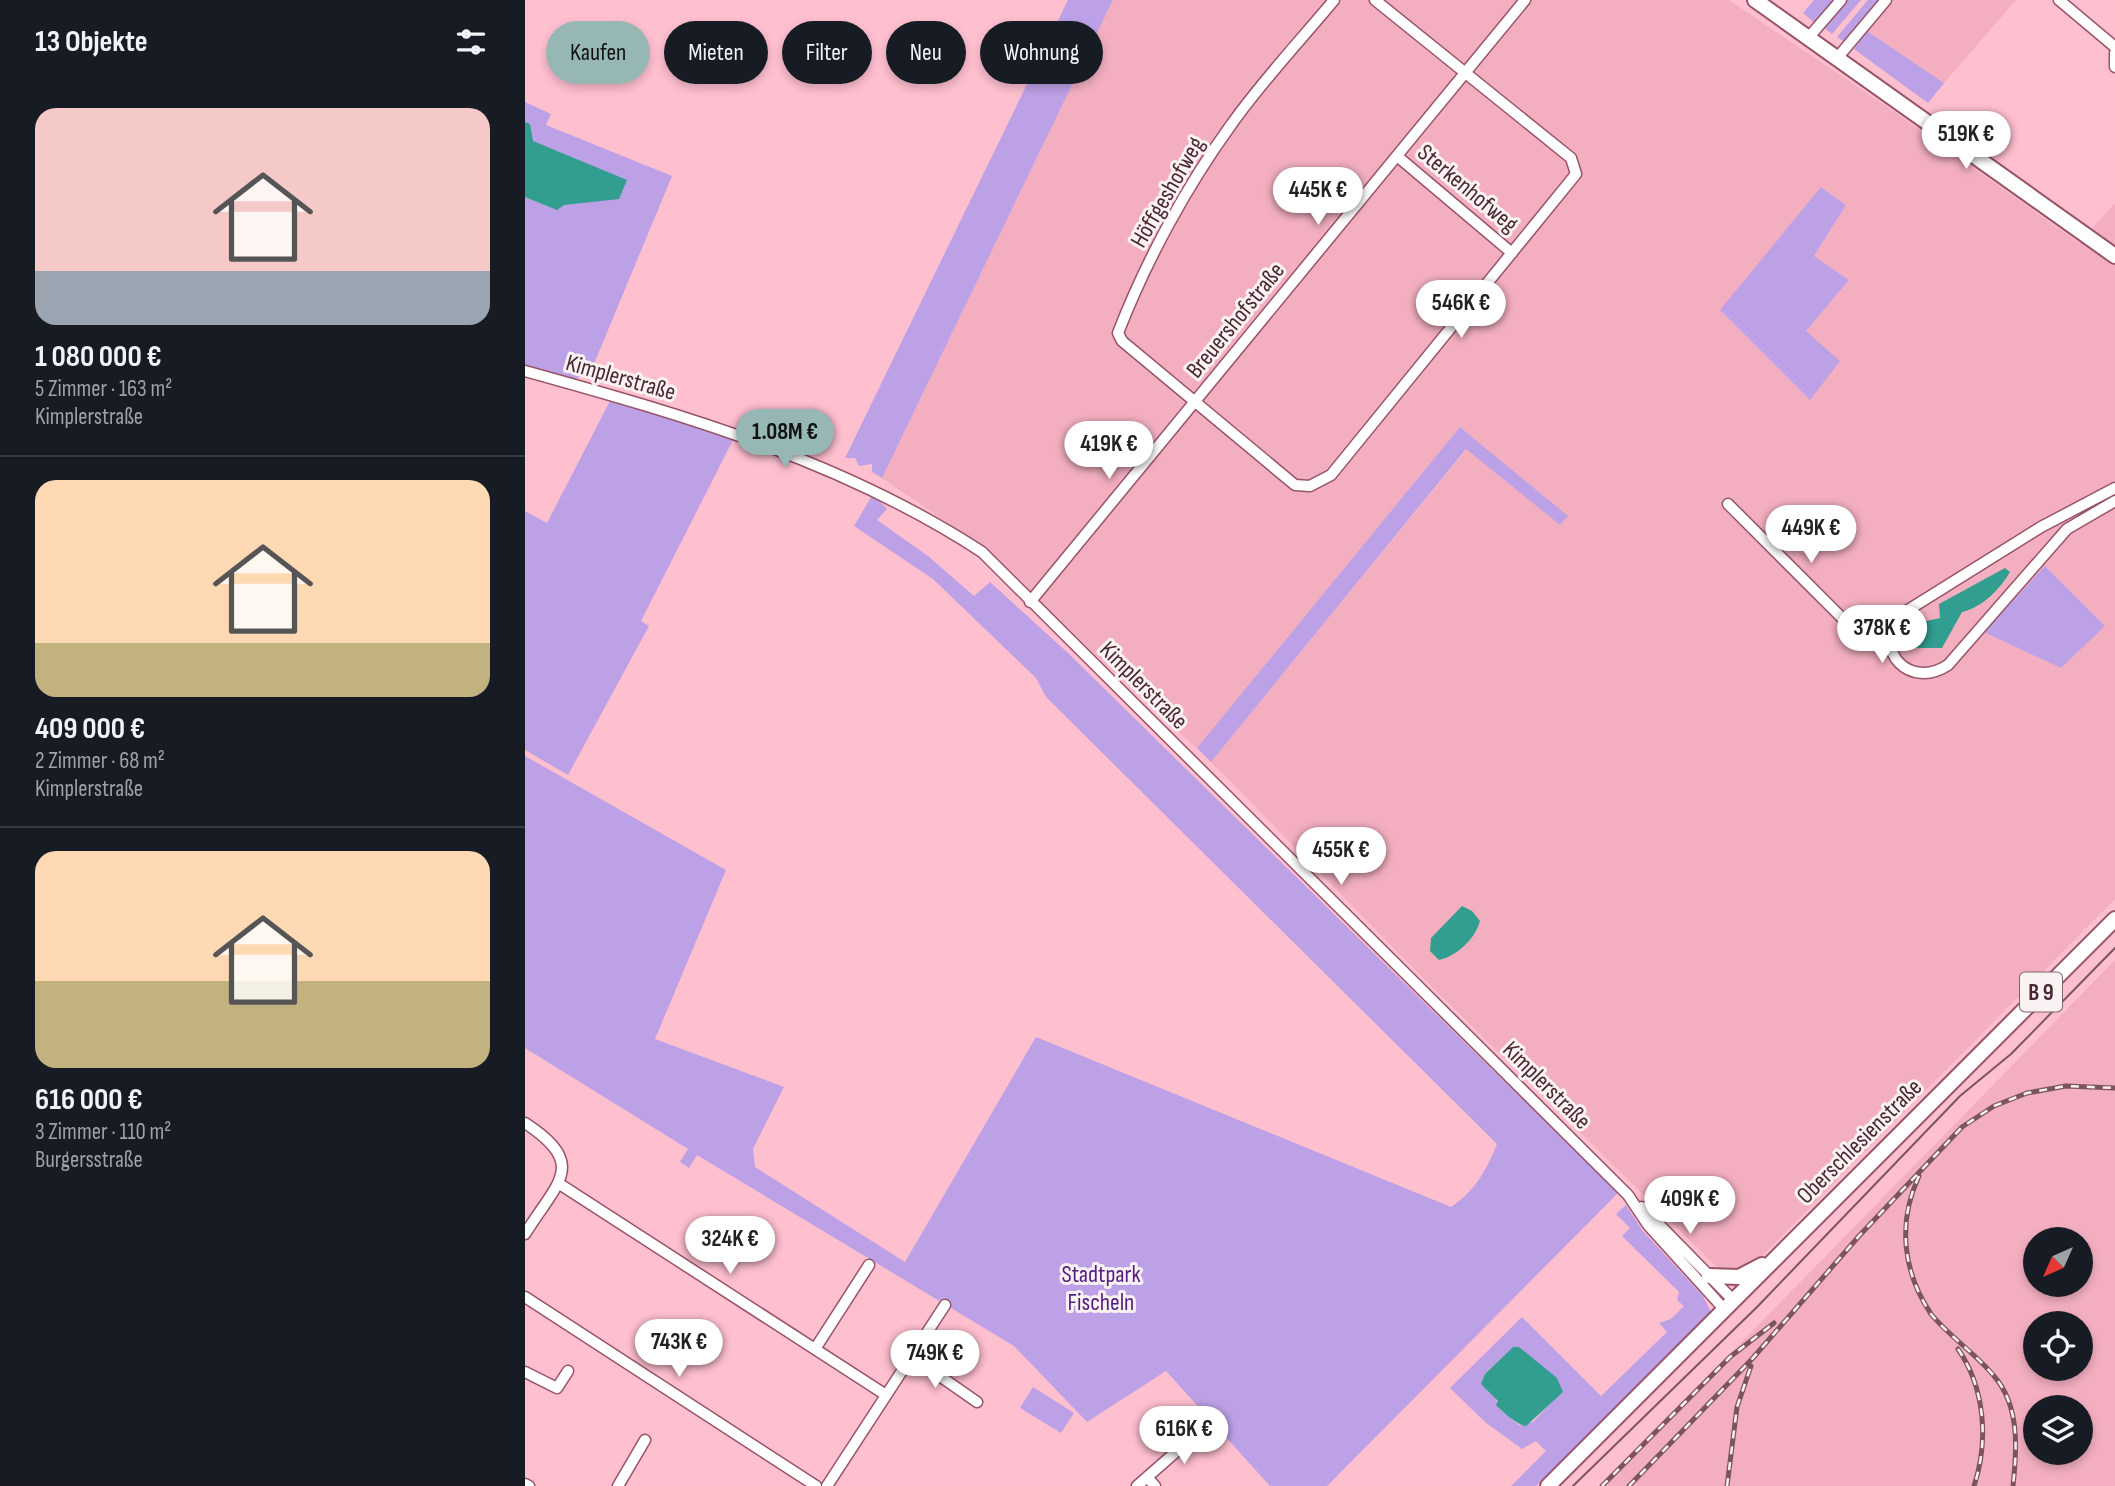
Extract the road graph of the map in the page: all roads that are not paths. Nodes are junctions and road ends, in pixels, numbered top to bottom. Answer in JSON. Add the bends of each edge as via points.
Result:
{"nodes":[{"id":1,"x":1334,"y":0,"type":"edge"},
{"id":2,"x":1375,"y":0,"type":"edge"},
{"id":3,"x":1525,"y":0,"type":"edge"},
{"id":4,"x":1755,"y":0,"type":"edge"},
{"id":5,"x":1841,"y":0,"type":"edge"},
{"id":6,"x":1886,"y":0,"type":"edge"},
{"id":7,"x":2059,"y":0,"type":"edge"},
{"id":8,"x":1809,"y":37,"type":"junction"},
{"id":9,"x":2115,"y":47,"type":"edge"},
{"id":10,"x":2115,"y":53,"type":"edge"},
{"id":11,"x":1838,"y":57,"type":"junction"},
{"id":12,"x":2115,"y":67,"type":"edge"},
{"id":13,"x":1464,"y":72,"type":"junction"},
{"id":14,"x":1397,"y":156,"type":"junction"},
{"id":15,"x":1512,"y":253,"type":"junction"},
{"id":16,"x":2115,"y":256,"type":"edge"},
{"id":17,"x":525,"y":372,"type":"edge"},
{"id":18,"x":1195,"y":401,"type":"junction"},
{"id":19,"x":2115,"y":488,"type":"edge"},
{"id":20,"x":2115,"y":501,"type":"edge"},
{"id":21,"x":1728,"y":504,"type":"dead end"},
{"id":22,"x":1030,"y":602,"type":"junction"},
{"id":23,"x":1890,"y":641,"type":"junction"},
{"id":24,"x":2115,"y":919,"type":"edge"},
{"id":25,"x":525,"y":1123,"type":"edge"},
{"id":26,"x":558,"y":1183,"type":"junction"},
{"id":27,"x":1628,"y":1195,"type":"junction"},
{"id":28,"x":525,"y":1234,"type":"edge"},
{"id":29,"x":1778,"y":1256,"type":"junction"},
{"id":30,"x":869,"y":1265,"type":"dead end"},
{"id":31,"x":1709,"y":1276,"type":"junction"},
{"id":32,"x":525,"y":1297,"type":"edge"},
{"id":33,"x":945,"y":1305,"type":"dead end"},
{"id":34,"x":1729,"y":1305,"type":"junction"},
{"id":35,"x":815,"y":1349,"type":"junction"},
{"id":36,"x":911,"y":1356,"type":"junction"},
{"id":37,"x":568,"y":1371,"type":"dead end"},
{"id":38,"x":525,"y":1372,"type":"edge"},
{"id":39,"x":886,"y":1395,"type":"junction"},
{"id":40,"x":977,"y":1402,"type":"dead end"},
{"id":41,"x":1210,"y":1422,"type":"dead end"},
{"id":42,"x":645,"y":1440,"type":"dead end"},
{"id":43,"x":1147,"y":1477,"type":"junction"},
{"id":44,"x":618,"y":1486,"type":"edge"},
{"id":45,"x":816,"y":1486,"type":"edge"},
{"id":46,"x":827,"y":1486,"type":"edge"},
{"id":47,"x":1137,"y":1486,"type":"edge"},
{"id":48,"x":1155,"y":1486,"type":"edge"},
{"id":49,"x":1548,"y":1486,"type":"edge"}],
"edges":[{"from":1,"to":18,"type":"street","name":"Höffgeshofweg","via":[[1232,123],[1204,164],[1118,333]]},
{"from":2,"to":13,"type":"street"},
{"from":3,"to":13,"type":"street","name":"Breuershofstraße"},
{"from":4,"to":8,"type":"main road"},
{"from":5,"to":8,"type":"street"},
{"from":6,"to":11,"type":"street"},
{"from":7,"to":9,"type":"street"},
{"from":8,"to":11,"type":"main road"},
{"from":10,"to":12,"type":"street"},
{"from":11,"to":16,"type":"main road"},
{"from":13,"to":14,"type":"street","name":"Breuershofstraße"},
{"from":13,"to":15,"type":"street","name":"Sterkenhofweg","via":[[1571,158],[1576,174]]},
{"from":14,"to":15,"type":"street","name":"Sterkenhofweg"},
{"from":14,"to":18,"type":"street","name":"Breuershofstraße"},
{"from":15,"to":18,"type":"street","name":"Sterkenhofweg","via":[[1331,475],[1310,486],[1295,485]]},
{"from":17,"to":22,"type":"street","name":"Kimplerstraße","via":[[724,429],[844,476],[907,506],[982,552]]},
{"from":18,"to":22,"type":"street","name":"Breuershofstraße"},
{"from":19,"to":23,"type":"street","via":[[1913,605],[1894,623]]},
{"from":20,"to":23,"type":"street","via":[[2067,529],[1939,670],[1920,673],[1904,667],[1892,653]]},
{"from":21,"to":23,"type":"street","via":[[1865,642]]},
{"from":22,"to":27,"type":"street","name":"Kimplerstraße"},
{"from":24,"to":29,"type":"main road","name":"Oberschlesienstraße","number":"B 9"},
{"from":25,"to":26,"type":"street","via":[[561,1154]]},
{"from":26,"to":28,"type":"street"},
{"from":26,"to":35,"type":"street"},
{"from":27,"to":31,"type":"street","name":"Kimplerstraße"},
{"from":27,"to":34,"type":"street","name":"Kimplerstraße","via":[[1648,1225]]},
{"from":29,"to":31,"type":"main road","number":"B 9","via":[[1739,1277]]},
{"from":29,"to":34,"type":"main road","name":"Oberschlesienstraße","number":"B 9"},
{"from":30,"to":35,"type":"street"},
{"from":31,"to":34,"type":"street","name":"Kimplerstraße"},
{"from":32,"to":45,"type":"street"},
{"from":33,"to":36,"type":"street"},
{"from":34,"to":49,"type":"main road","name":"Oberschlesienstraße","number":"B 9"},
{"from":35,"to":39,"type":"street"},
{"from":36,"to":39,"type":"street"},
{"from":36,"to":40,"type":"street"},
{"from":37,"to":38,"type":"street","via":[[557,1388]]},
{"from":39,"to":46,"type":"street"},
{"from":41,"to":43,"type":"street"},
{"from":42,"to":44,"type":"street"},
{"from":43,"to":47,"type":"street"},
{"from":43,"to":48,"type":"street"}]}
